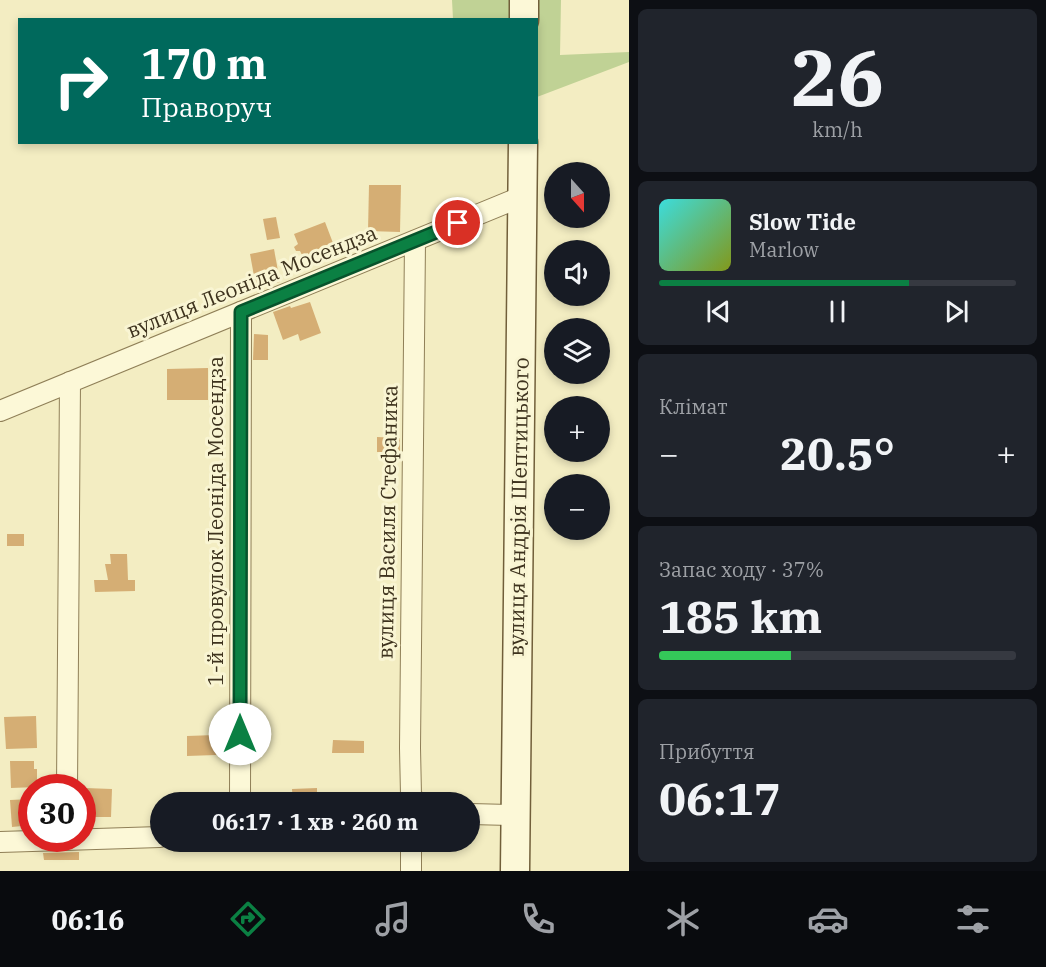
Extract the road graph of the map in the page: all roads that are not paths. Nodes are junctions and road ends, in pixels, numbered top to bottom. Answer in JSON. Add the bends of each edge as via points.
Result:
{"nodes":[{"id":1,"x":524,"y":0,"type":"edge"},
{"id":2,"x":524,"y":18,"type":"edge"},
{"id":3,"x":523,"y":144,"type":"edge"},
{"id":4,"x":523,"y":196,"type":"junction"},
{"id":5,"x":415,"y":241,"type":"junction"},
{"id":6,"x":241,"y":312,"type":"junction"},
{"id":7,"x":70,"y":382,"type":"junction"},
{"id":8,"x":0,"y":411,"type":"edge"},
{"id":9,"x":67,"y":774,"type":"edge"},
{"id":10,"x":240,"y":792,"type":"edge"},
{"id":11,"x":411,"y":792,"type":"edge"},
{"id":12,"x":480,"y":814,"type":"edge"},
{"id":13,"x":515,"y":815,"type":"junction"},
{"id":14,"x":150,"y":837,"type":"edge"},
{"id":15,"x":96,"y":839,"type":"edge"},
{"id":16,"x":18,"y":841,"type":"edge"},
{"id":17,"x":0,"y":842,"type":"edge"},
{"id":18,"x":411,"y":852,"type":"edge"},
{"id":19,"x":411,"y":871,"type":"edge"},
{"id":20,"x":515,"y":871,"type":"edge"}],
"edges":[{"from":1,"to":2,"type":"street"},
{"from":3,"to":4,"type":"street","name":"вулиця Андрія Шептицького"},
{"from":4,"to":5,"type":"street","name":"вулиця Леоніда Мосендза"},
{"from":4,"to":13,"type":"street","name":"вулиця Андрія Шептицького"},
{"from":5,"to":6,"type":"street","name":"вулиця Леоніда Мосендза"},
{"from":5,"to":11,"type":"street","name":"вулиця Василя Стефаника"},
{"from":6,"to":7,"type":"street","name":"вулиця Леоніда Мосендза"},
{"from":6,"to":10,"type":"street","name":"1-й провулок Леоніда Мосендза"},
{"from":7,"to":8,"type":"street","name":"вулиця Леоніда Мосендза"},
{"from":7,"to":9,"type":"street"},
{"from":12,"to":13,"type":"street"},
{"from":13,"to":20,"type":"street","name":"вулиця Андрія Шептицького"},
{"from":14,"to":15,"type":"street"},
{"from":16,"to":17,"type":"street"},
{"from":18,"to":19,"type":"street"}]}
